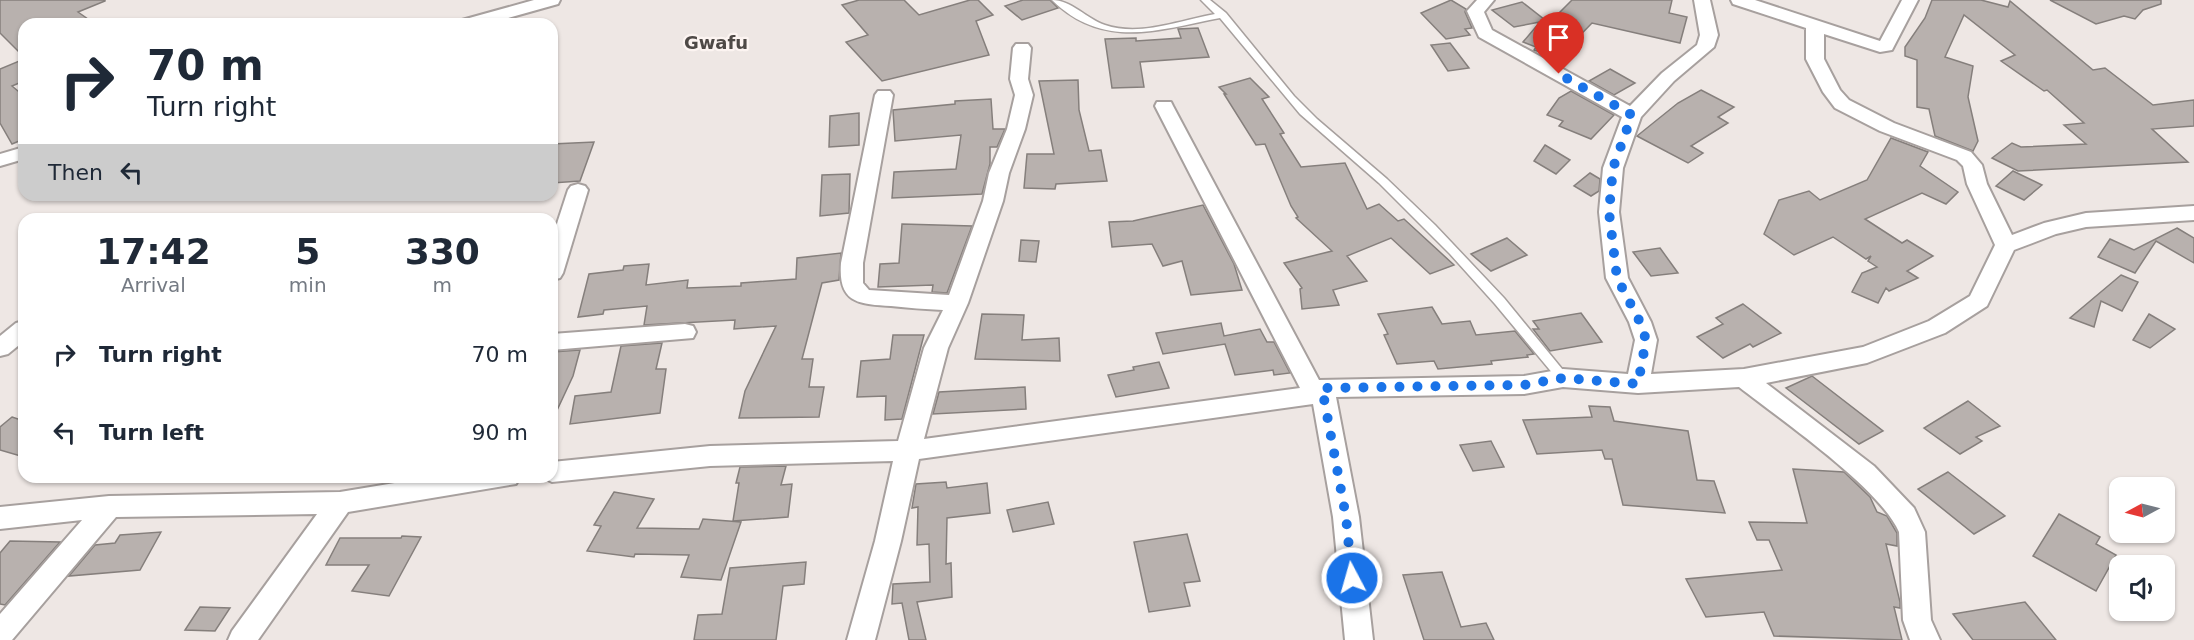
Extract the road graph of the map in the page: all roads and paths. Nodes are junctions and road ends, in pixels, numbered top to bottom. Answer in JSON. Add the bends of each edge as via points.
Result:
{"nodes":[{"id":1,"x":552,"y":0,"type":"edge"},
{"id":2,"x":1056,"y":0,"type":"edge"},
{"id":3,"x":1205,"y":0,"type":"edge"},
{"id":4,"x":1486,"y":0,"type":"edge"},
{"id":5,"x":1702,"y":0,"type":"edge"},
{"id":6,"x":1739,"y":0,"type":"edge"},
{"id":7,"x":1910,"y":0,"type":"edge"},
{"id":8,"x":1223,"y":15,"type":"junction"},
{"id":9,"x":489,"y":18,"type":"edge"},
{"id":10,"x":1815,"y":26,"type":"junction"},
{"id":11,"x":1022,"y":48,"type":"dead end"},
{"id":12,"x":884,"y":95,"type":"dead end"},
{"id":13,"x":1164,"y":106,"type":"dead end"},
{"id":14,"x":1632,"y":115,"type":"junction"},
{"id":15,"x":18,"y":155,"type":"edge"},
{"id":16,"x":0,"y":160,"type":"edge"},
{"id":17,"x":578,"y":190,"type":"dead end"},
{"id":18,"x":2194,"y":213,"type":"edge"},
{"id":19,"x":2006,"y":245,"type":"junction"},
{"id":20,"x":558,"y":254,"type":"edge"},
{"id":21,"x":957,"y":303,"type":"junction"},
{"id":22,"x":685,"y":332,"type":"dead end"},
{"id":23,"x":18,"y":334,"type":"edge"},
{"id":24,"x":558,"y":342,"type":"edge"},
{"id":25,"x":0,"y":348,"type":"edge"},
{"id":26,"x":1563,"y":378,"type":"junction"},
{"id":27,"x":1744,"y":378,"type":"junction"},
{"id":28,"x":1638,"y":384,"type":"junction"},
{"id":29,"x":1319,"y":391,"type":"junction"},
{"id":30,"x":908,"y":451,"type":"junction"},
{"id":31,"x":558,"y":471,"type":"edge"},
{"id":32,"x":447,"y":483,"type":"edge"},
{"id":33,"x":340,"y":503,"type":"junction"},
{"id":34,"x":109,"y":507,"type":"junction"},
{"id":35,"x":0,"y":518,"type":"edge"},
{"id":36,"x":0,"y":634,"type":"edge"},
{"id":37,"x":242,"y":640,"type":"edge"},
{"id":38,"x":861,"y":640,"type":"edge"},
{"id":39,"x":1359,"y":640,"type":"edge"},
{"id":40,"x":1926,"y":640,"type":"edge"}],
"edges":[{"from":1,"to":9,"type":"street"},
{"from":2,"to":8,"type":"lane","via":[[1082,18],[1115,31]]},
{"from":3,"to":8,"type":"lane"},
{"from":4,"to":14,"type":"street","via":[[1475,11],[1485,33]]},
{"from":5,"to":14,"type":"street","via":[[1709,35],[1705,46]]},
{"from":6,"to":10,"type":"street"},
{"from":7,"to":10,"type":"street","via":[[1886,46],[1874,46]]},
{"from":8,"to":26,"type":"lane","via":[[1281,90],[1428,224],[1533,339]]},
{"from":10,"to":19,"type":"street","via":[[1815,59],[1842,104],[1887,127],[1964,156],[1972,165]]},
{"from":11,"to":21,"type":"street","via":[[1019,79],[1024,95],[1016,129]]},
{"from":12,"to":21,"type":"street","via":[[851,286],[865,297]]},
{"from":13,"to":29,"type":"street"},
{"from":14,"to":28,"type":"street","via":[[1613,168],[1609,212],[1617,278],[1646,340]]},
{"from":15,"to":16,"type":"street"},
{"from":17,"to":20,"type":"street"},
{"from":18,"to":19,"type":"street","via":[[2086,220]]},
{"from":19,"to":27,"type":"street","via":[[1979,301],[1937,327],[1867,355]]},
{"from":21,"to":30,"type":"street","via":[[936,348]]},
{"from":22,"to":24,"type":"street"},
{"from":23,"to":25,"type":"street"},
{"from":26,"to":28,"type":"street"},
{"from":26,"to":29,"type":"street","via":[[1524,385]]},
{"from":27,"to":28,"type":"street"},
{"from":27,"to":40,"type":"street","via":[[1865,473],[1905,516],[1912,532],[1917,620]]},
{"from":29,"to":30,"type":"street"},
{"from":29,"to":39,"type":"street","via":[[1346,517]]},
{"from":30,"to":31,"type":"street","via":[[710,456]]},
{"from":30,"to":38,"type":"street"},
{"from":32,"to":33,"type":"street"},
{"from":33,"to":34,"type":"street"},
{"from":33,"to":37,"type":"street"},
{"from":34,"to":35,"type":"street"},
{"from":34,"to":36,"type":"street"}]}
